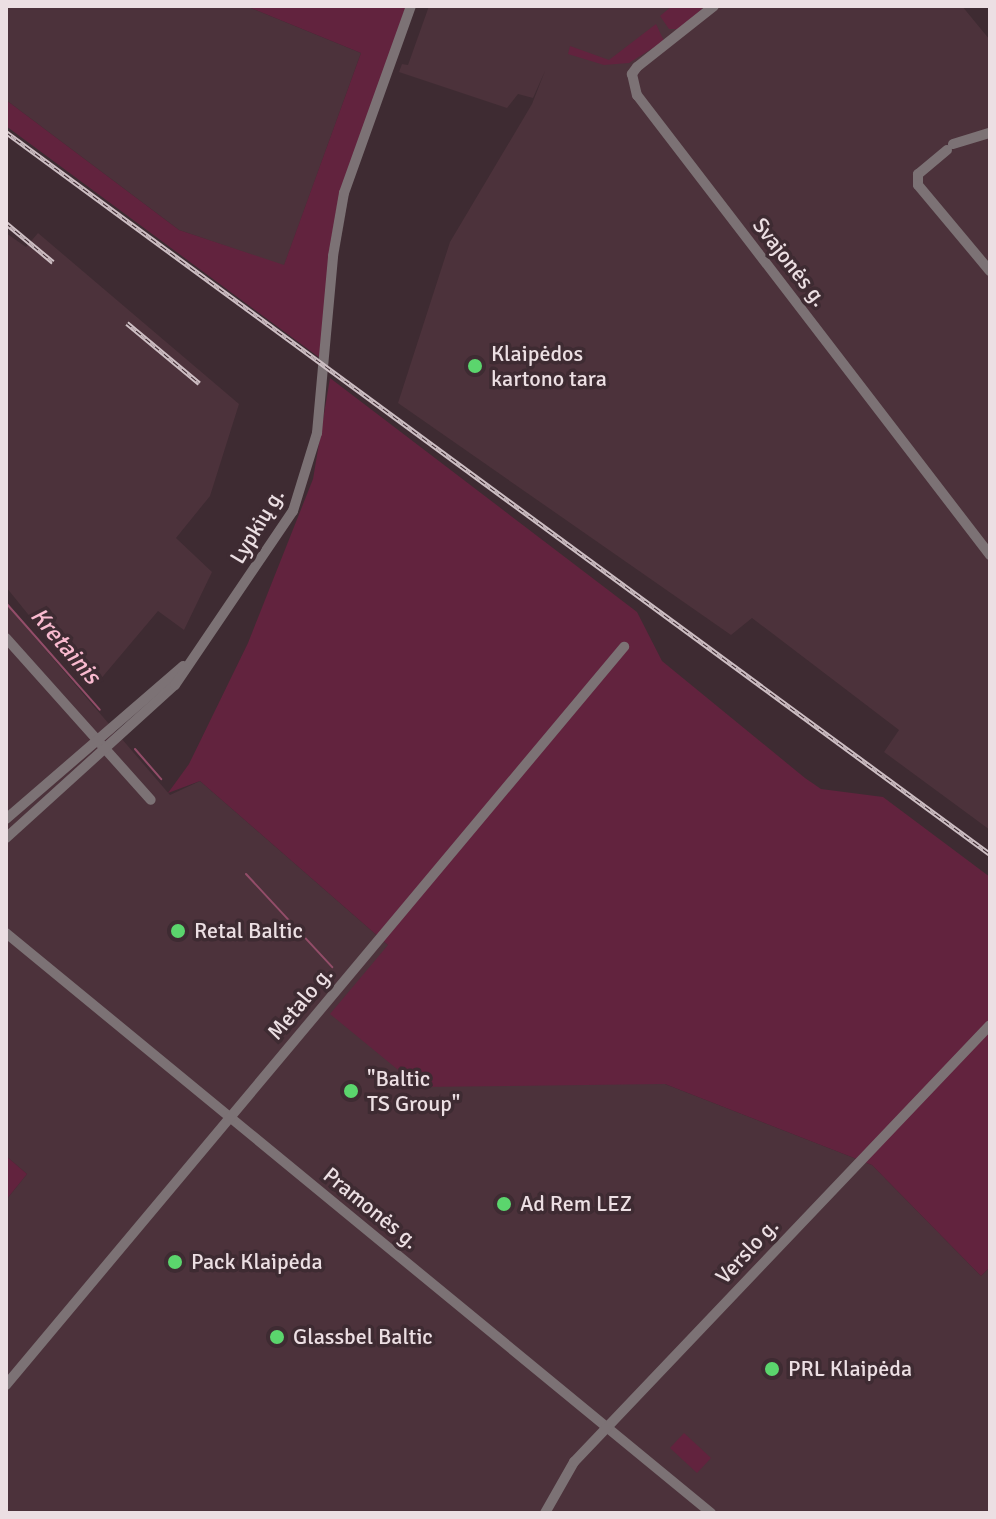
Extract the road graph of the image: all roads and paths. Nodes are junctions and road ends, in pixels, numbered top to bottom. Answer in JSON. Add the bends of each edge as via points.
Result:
{"nodes":[{"id":1,"x":411,"y":6,"type":"edge"},
{"id":2,"x":714,"y":6,"type":"edge"},
{"id":3,"x":990,"y":133,"type":"edge"},
{"id":4,"x":990,"y":271,"type":"edge"},
{"id":5,"x":990,"y":555,"type":"edge"},
{"id":6,"x":6,"y":638,"type":"edge"},
{"id":7,"x":624,"y":647,"type":"dead end"},
{"id":8,"x":101,"y":744,"type":"junction"},
{"id":9,"x":151,"y":800,"type":"dead end"},
{"id":10,"x":6,"y":819,"type":"edge"},
{"id":11,"x":6,"y":838,"type":"edge"},
{"id":12,"x":6,"y":933,"type":"edge"},
{"id":13,"x":990,"y":1025,"type":"edge"},
{"id":14,"x":230,"y":1117,"type":"junction"},
{"id":15,"x":6,"y":1385,"type":"edge"},
{"id":16,"x":608,"y":1428,"type":"junction"},
{"id":17,"x":545,"y":1513,"type":"edge"},
{"id":18,"x":711,"y":1513,"type":"edge"}],
"edges":[{"from":1,"to":8,"type":"street","name":"Lypkių g.","via":[[344,193],[314,449],[298,499],[201,647]]},
{"from":2,"to":5,"type":"street","name":"Svajonės g.","via":[[637,67],[632,74],[637,95]]},
{"from":3,"to":4,"type":"street","via":[[950,147],[918,174],[918,185]]},
{"from":6,"to":8,"type":"street"},
{"from":7,"to":14,"type":"street","name":"Metalo g."},
{"from":8,"to":9,"type":"street"},
{"from":8,"to":10,"type":"street","name":"Lypkių g."},
{"from":8,"to":11,"type":"street","name":"Lypkių g."},
{"from":12,"to":14,"type":"street","name":"Pramonės g."},
{"from":13,"to":16,"type":"street","name":"Verslo g."},
{"from":14,"to":15,"type":"street","name":"Metalo g."},
{"from":14,"to":16,"type":"street","name":"Pramonės g."},
{"from":16,"to":17,"type":"street","name":"Verslo g.","via":[[561,1477]]},
{"from":16,"to":18,"type":"street","name":"Pramonės g."}]}
